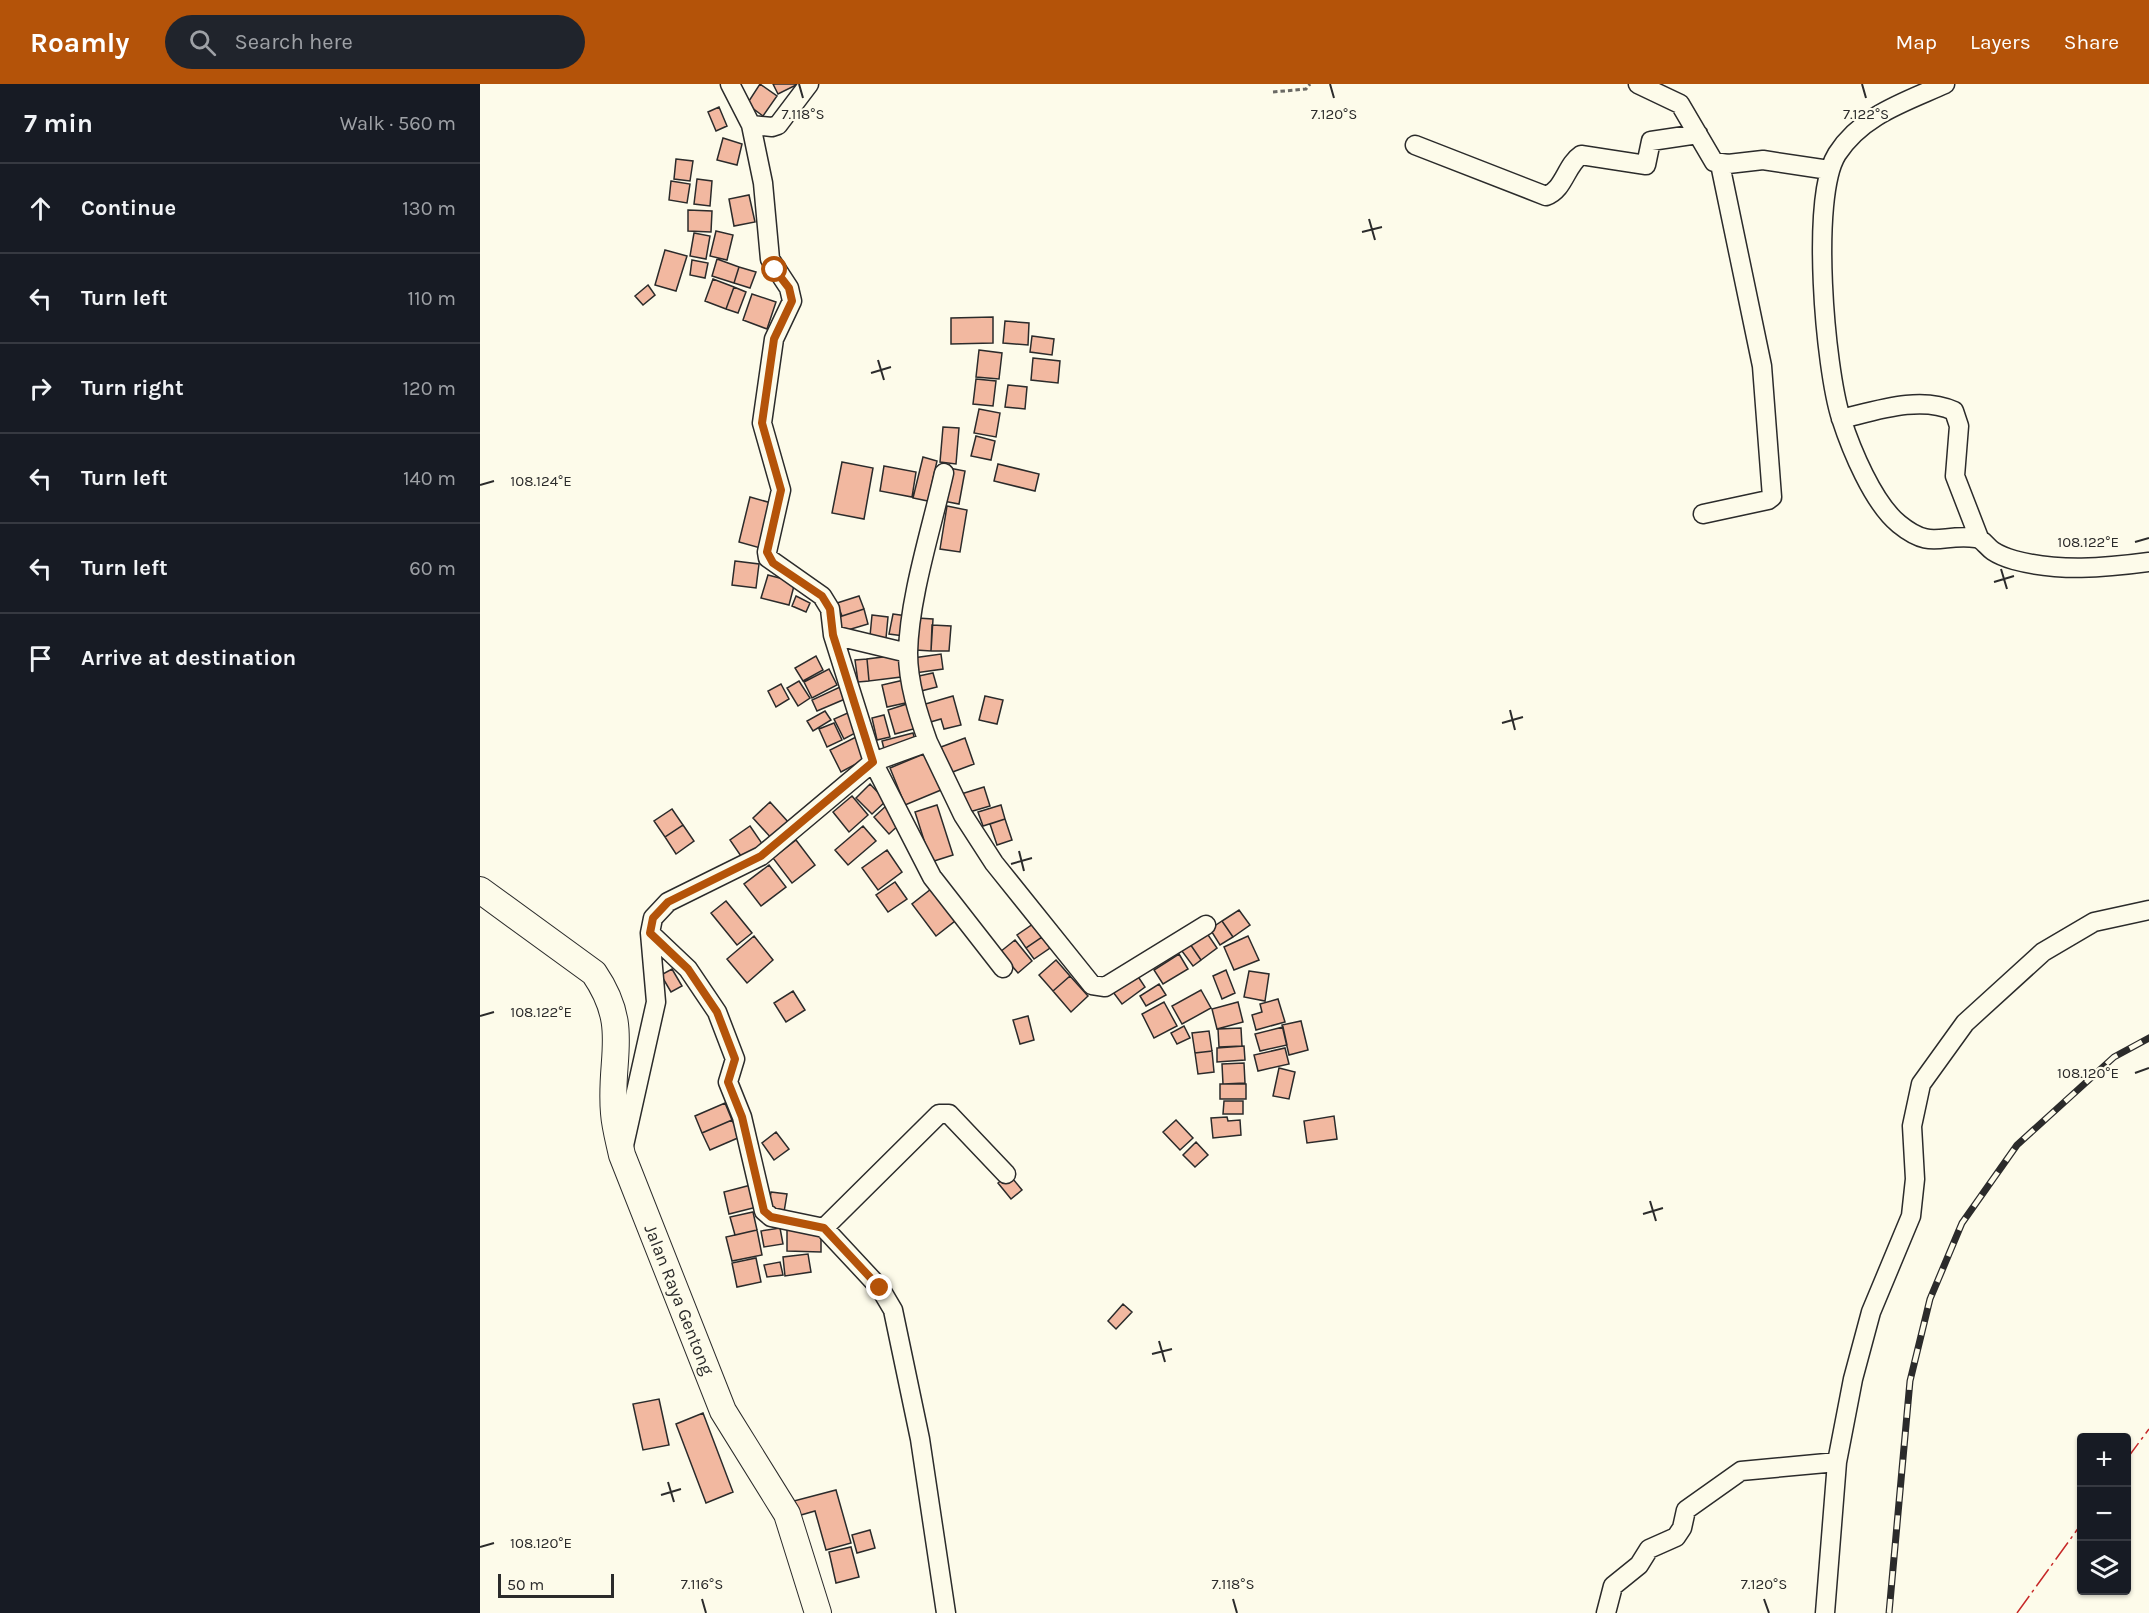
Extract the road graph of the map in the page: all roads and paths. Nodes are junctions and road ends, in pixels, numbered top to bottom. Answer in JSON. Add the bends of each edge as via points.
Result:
{"nodes":[{"id":1,"x":730,"y":84,"type":"edge"},
{"id":2,"x":809,"y":84,"type":"edge"},
{"id":3,"x":1311,"y":84,"type":"edge"},
{"id":4,"x":1638,"y":84,"type":"edge"},
{"id":5,"x":1945,"y":84,"type":"edge"},
{"id":6,"x":1273,"y":92,"type":"dead end"},
{"id":7,"x":751,"y":125,"type":"junction"},
{"id":8,"x":1698,"y":134,"type":"junction"},
{"id":9,"x":1415,"y":145,"type":"dead end"},
{"id":10,"x":1719,"y":164,"type":"junction"},
{"id":11,"x":1829,"y":170,"type":"junction"},
{"id":12,"x":1841,"y":419,"type":"junction"},
{"id":13,"x":944,"y":473,"type":"dead end"},
{"id":14,"x":1703,"y":514,"type":"dead end"},
{"id":15,"x":1979,"y":538,"type":"junction"},
{"id":16,"x":2149,"y":562,"type":"edge"},
{"id":17,"x":833,"y":635,"type":"junction"},
{"id":18,"x":908,"y":653,"type":"junction"},
{"id":19,"x":928,"y":742,"type":"junction"},
{"id":20,"x":873,"y":762,"type":"junction"},
{"id":21,"x":480,"y":890,"type":"edge"},
{"id":22,"x":2149,"y":910,"type":"edge"},
{"id":23,"x":1206,"y":925,"type":"dead end"},
{"id":24,"x":650,"y":933,"type":"junction"},
{"id":25,"x":1003,"y":968,"type":"dead end"},
{"id":26,"x":622,"y":1155,"type":"junction"},
{"id":27,"x":1006,"y":1174,"type":"dead end"},
{"id":28,"x":824,"y":1228,"type":"junction"},
{"id":29,"x":1837,"y":1462,"type":"junction"},
{"id":30,"x":818,"y":1613,"type":"edge"},
{"id":31,"x":946,"y":1613,"type":"edge"},
{"id":32,"x":1606,"y":1613,"type":"edge"},
{"id":33,"x":1825,"y":1613,"type":"edge"}],
"edges":[{"from":1,"to":7,"type":"street"},
{"from":2,"to":7,"type":"street","via":[[778,124]]},
{"from":3,"to":6,"type":"path","via":[[1305,89]]},
{"from":4,"to":8,"type":"street","via":[[1680,104]]},
{"from":5,"to":11,"type":"street","via":[[1862,124]]},
{"from":7,"to":17,"type":"street","via":[[763,183],[770,259],[789,288],[792,301],[774,339],[762,423],[781,490],[767,552],[773,563],[822,596],[830,609]]},
{"from":8,"to":9,"type":"street","via":[[1652,141],[1646,165],[1581,155],[1575,158],[1556,191],[1546,196]]},
{"from":8,"to":10,"type":"street","via":[[1711,158]]},
{"from":10,"to":11,"type":"street","via":[[1764,160]]},
{"from":10,"to":14,"type":"street","via":[[1762,366],[1772,496]]},
{"from":11,"to":12,"type":"street","via":[[1822,260],[1829,364]]},
{"from":12,"to":15,"type":"street","via":[[1875,493],[1898,523],[1925,540]]},
{"from":12,"to":15,"type":"street","via":[[1902,405],[1954,411],[1959,426],[1955,476]]},
{"from":13,"to":18,"type":"street","via":[[915,598]]},
{"from":15,"to":16,"type":"street","via":[[2002,555],[2034,564],[2102,568]]},
{"from":17,"to":18,"type":"street"},
{"from":17,"to":20,"type":"street"},
{"from":18,"to":19,"type":"street","via":[[912,688]]},
{"from":19,"to":20,"type":"street"},
{"from":19,"to":23,"type":"street","via":[[963,815],[994,863],[1092,985],[1106,987]]},
{"from":20,"to":24,"type":"street","via":[[761,856],[668,902],[653,918]]},
{"from":20,"to":25,"type":"street","via":[[932,877]]},
{"from":21,"to":26,"type":"highway","name":"Jalan Raya Gentong","via":[[594,973],[606,992],[616,1018],[614,1113]]},
{"from":22,"to":29,"type":"street","via":[[2094,922],[2043,952],[1965,1023],[1921,1084],[1912,1126],[1915,1179],[1911,1216],[1871,1312]]},
{"from":24,"to":26,"type":"street","via":[[656,1002]]},
{"from":24,"to":28,"type":"street","via":[[688,969],[717,1012],[734,1054],[735,1064],[728,1082],[742,1117],[764,1211],[771,1217]]},
{"from":26,"to":30,"type":"highway","name":"Jalan Raya Gentong","via":[[723,1411],[787,1514]]},
{"from":27,"to":28,"type":"street","via":[[949,1114],[939,1114]]},
{"from":28,"to":31,"type":"street","via":[[880,1288],[893,1310],[920,1438]]},
{"from":29,"to":32,"type":"street","via":[[1749,1469],[1733,1475],[1686,1510],[1676,1537],[1649,1549],[1639,1564],[1613,1586]]},
{"from":29,"to":33,"type":"street"}]}
